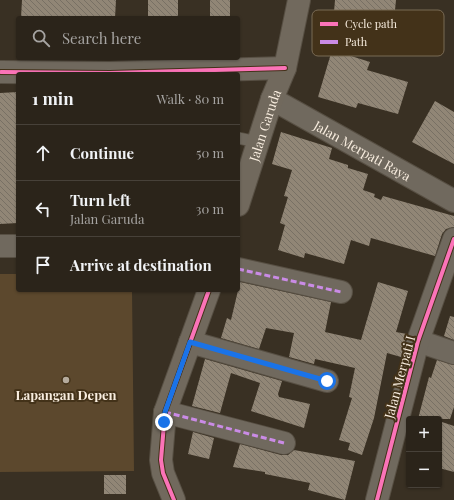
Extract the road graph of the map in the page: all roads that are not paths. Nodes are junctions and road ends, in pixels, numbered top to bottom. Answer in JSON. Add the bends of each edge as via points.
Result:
{"nodes":[{"id":1,"x":299,"y":0,"type":"edge"},
{"id":2,"x":285,"y":68,"type":"junction"},
{"id":3,"x":2,"y":72,"type":"dead end"},
{"id":4,"x":16,"y":72,"type":"edge"},
{"id":5,"x":200,"y":72,"type":"edge"},
{"id":6,"x":272,"y":99,"type":"junction"},
{"id":7,"x":248,"y":140,"type":"edge"},
{"id":8,"x":240,"y":192,"type":"edge"},
{"id":9,"x":454,"y":201,"type":"edge"},
{"id":10,"x":454,"y":238,"type":"edge"},
{"id":11,"x":0,"y":246,"type":"edge"},
{"id":12,"x":16,"y":246,"type":"edge"},
{"id":13,"x":240,"y":269,"type":"edge"},
{"id":14,"x":209,"y":292,"type":"edge"},
{"id":15,"x":341,"y":292,"type":"dead end"},
{"id":16,"x":418,"y":341,"type":"junction"},
{"id":17,"x":190,"y":342,"type":"junction"},
{"id":18,"x":454,"y":354,"type":"edge"},
{"id":19,"x":327,"y":381,"type":"dead end"},
{"id":20,"x":165,"y":412,"type":"junction"},
{"id":21,"x":284,"y":443,"type":"dead end"},
{"id":22,"x":381,"y":499,"type":"edge"},
{"id":23,"x":174,"y":500,"type":"edge"}],
"edges":[{"from":1,"to":2,"type":"street","name":"Jalan Garuda"},
{"from":2,"to":5,"type":"street"},
{"from":2,"to":6,"type":"street","name":"Jalan Garuda"},
{"from":3,"to":4,"type":"street"},
{"from":6,"to":7,"type":"street","name":"Jalan Garuda"},
{"from":6,"to":9,"type":"street","name":"Jalan Merpati Raya"},
{"from":7,"to":8,"type":"street","name":"Jalan Garuda"},
{"from":10,"to":16,"type":"street","name":"Jalan Merpati I"},
{"from":11,"to":12,"type":"street"},
{"from":13,"to":15,"type":"street"},
{"from":14,"to":17,"type":"street"},
{"from":16,"to":18,"type":"street"},
{"from":16,"to":22,"type":"street","name":"Jalan Merpati I"},
{"from":17,"to":19,"type":"street"},
{"from":17,"to":20,"type":"street"},
{"from":20,"to":21,"type":"street"},
{"from":20,"to":23,"type":"street","via":[[161,460],[163,473]]}]}
